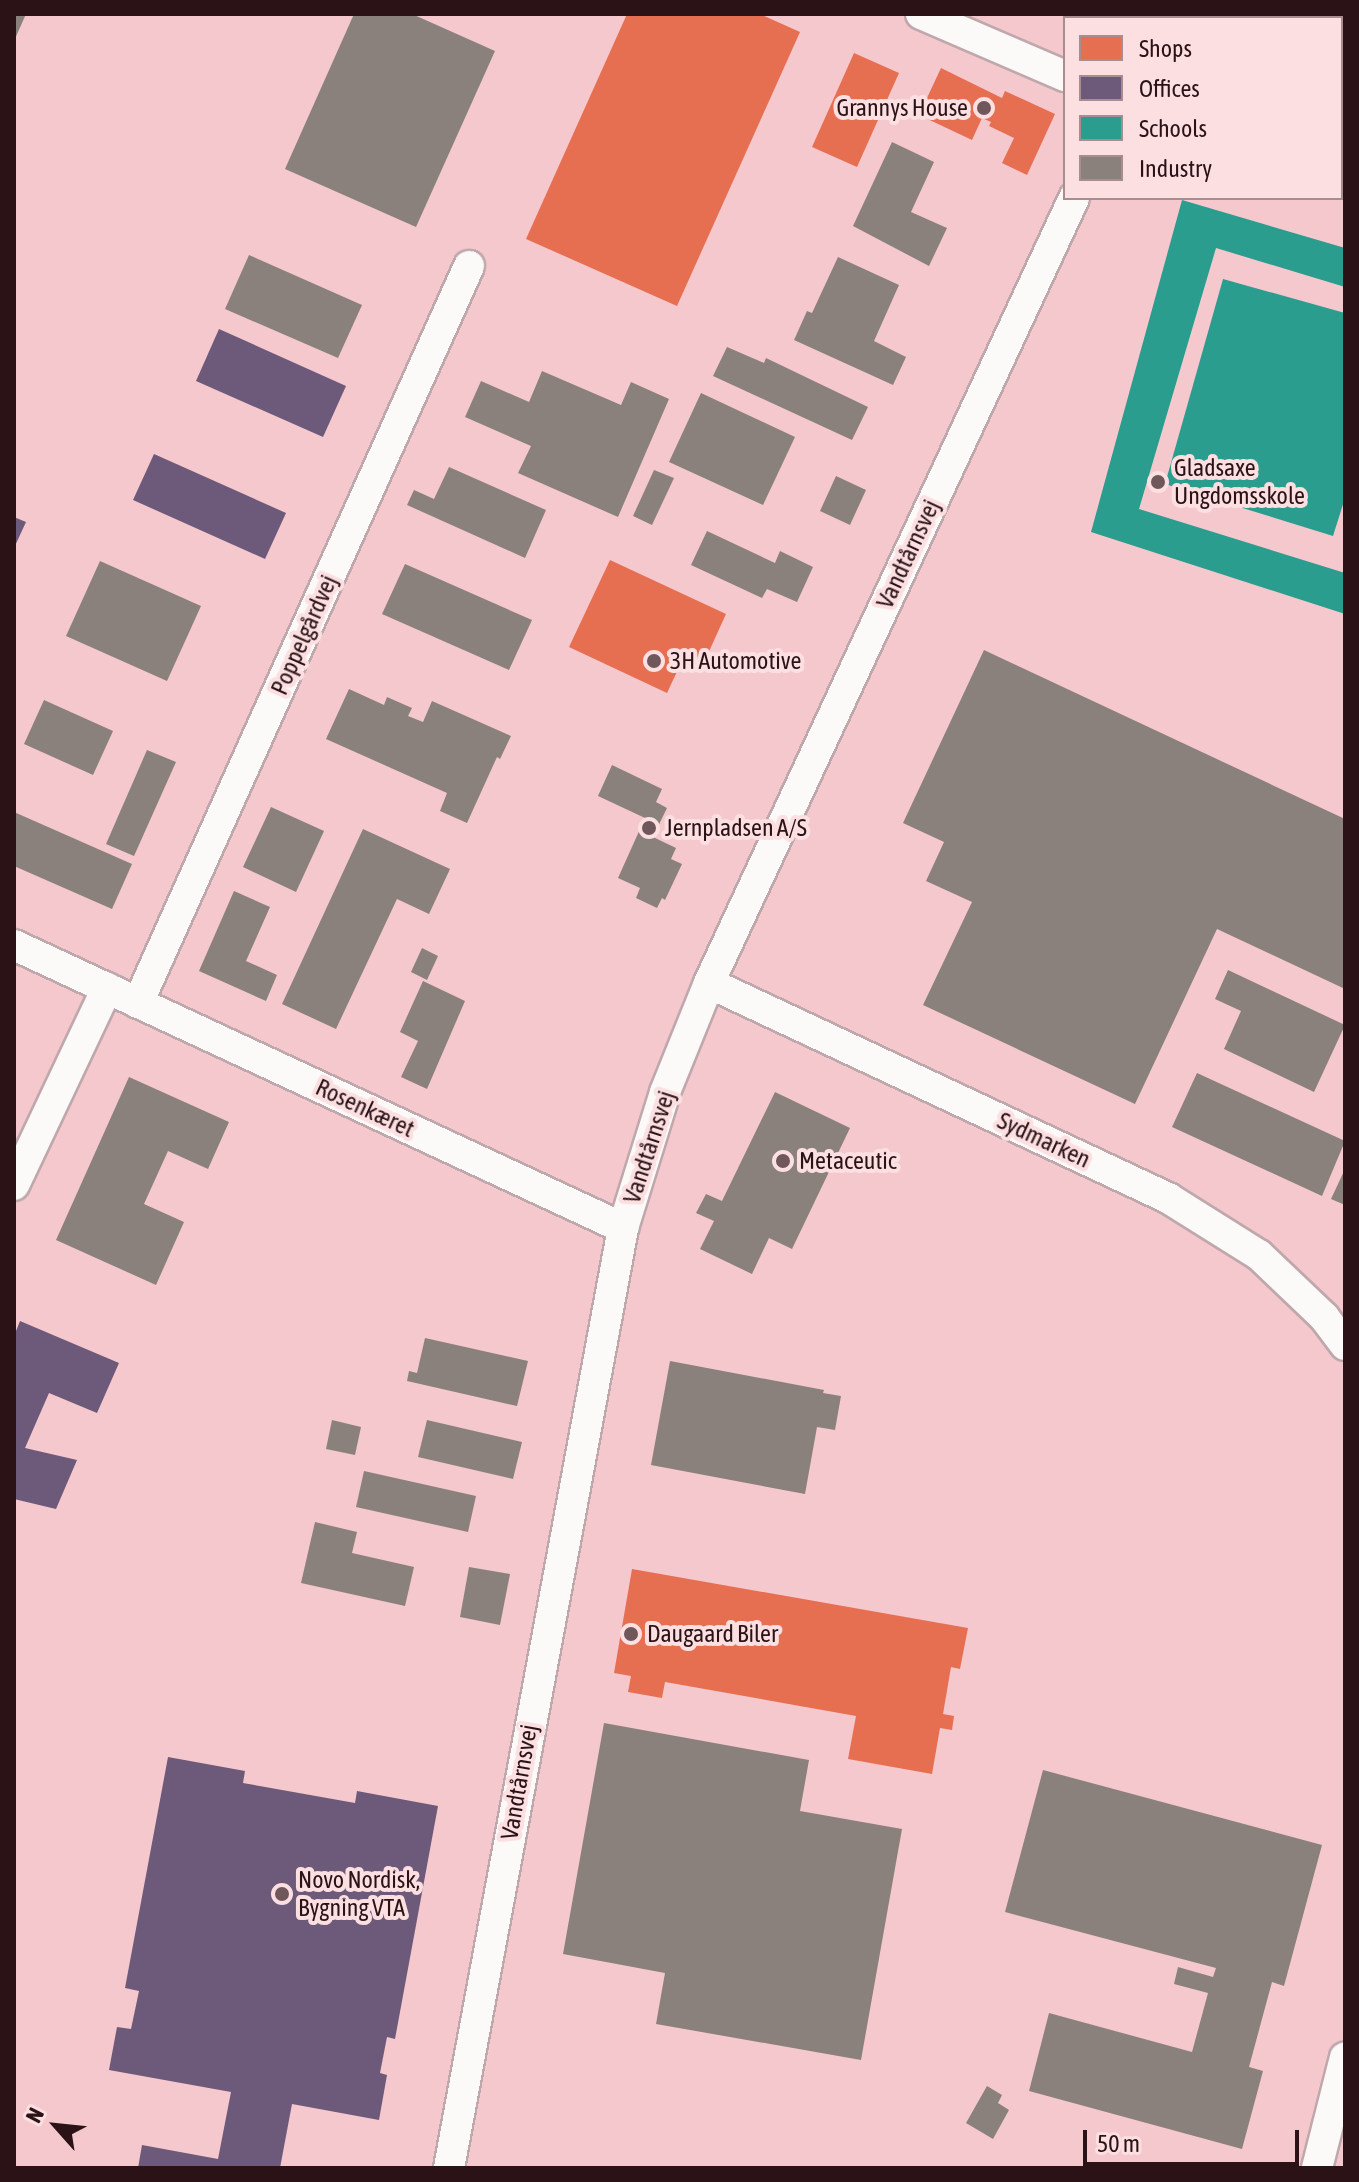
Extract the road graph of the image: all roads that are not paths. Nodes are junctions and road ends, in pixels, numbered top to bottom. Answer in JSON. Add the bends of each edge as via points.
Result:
{"nodes":[{"id":1,"x":921,"y":14,"type":"edge"},
{"id":2,"x":1063,"y":75,"type":"edge"},
{"id":3,"x":1073,"y":200,"type":"edge"},
{"id":4,"x":469,"y":266,"type":"dead end"},
{"id":5,"x":14,"y":945,"type":"edge"},
{"id":6,"x":709,"y":983,"type":"junction"},
{"id":7,"x":107,"y":988,"type":"junction"},
{"id":8,"x":138,"y":1003,"type":"junction"},
{"id":9,"x":14,"y":1185,"type":"edge"},
{"id":10,"x":623,"y":1228,"type":"junction"},
{"id":11,"x":1345,"y":1345,"type":"edge"},
{"id":12,"x":1345,"y":2057,"type":"edge"},
{"id":13,"x":449,"y":2168,"type":"edge"},
{"id":14,"x":1317,"y":2168,"type":"edge"}],
"edges":[{"from":1,"to":2,"type":"street"},
{"from":3,"to":6,"type":"street","name":"Vandtårnsvej"},
{"from":4,"to":8,"type":"street","name":"Poppelgårdvej"},
{"from":5,"to":7,"type":"street","name":"Rosenkæret"},
{"from":6,"to":10,"type":"street","name":"Vandtårnsvej","via":[[665,1092]]},
{"from":6,"to":11,"type":"street","name":"Sydmarken","via":[[1168,1198],[1259,1255],[1324,1317]]},
{"from":7,"to":8,"type":"street","name":"Rosenkæret"},
{"from":7,"to":9,"type":"street"},
{"from":8,"to":10,"type":"street","name":"Rosenkæret"},
{"from":10,"to":13,"type":"street","name":"Vandtårnsvej"},
{"from":12,"to":14,"type":"street"}]}
